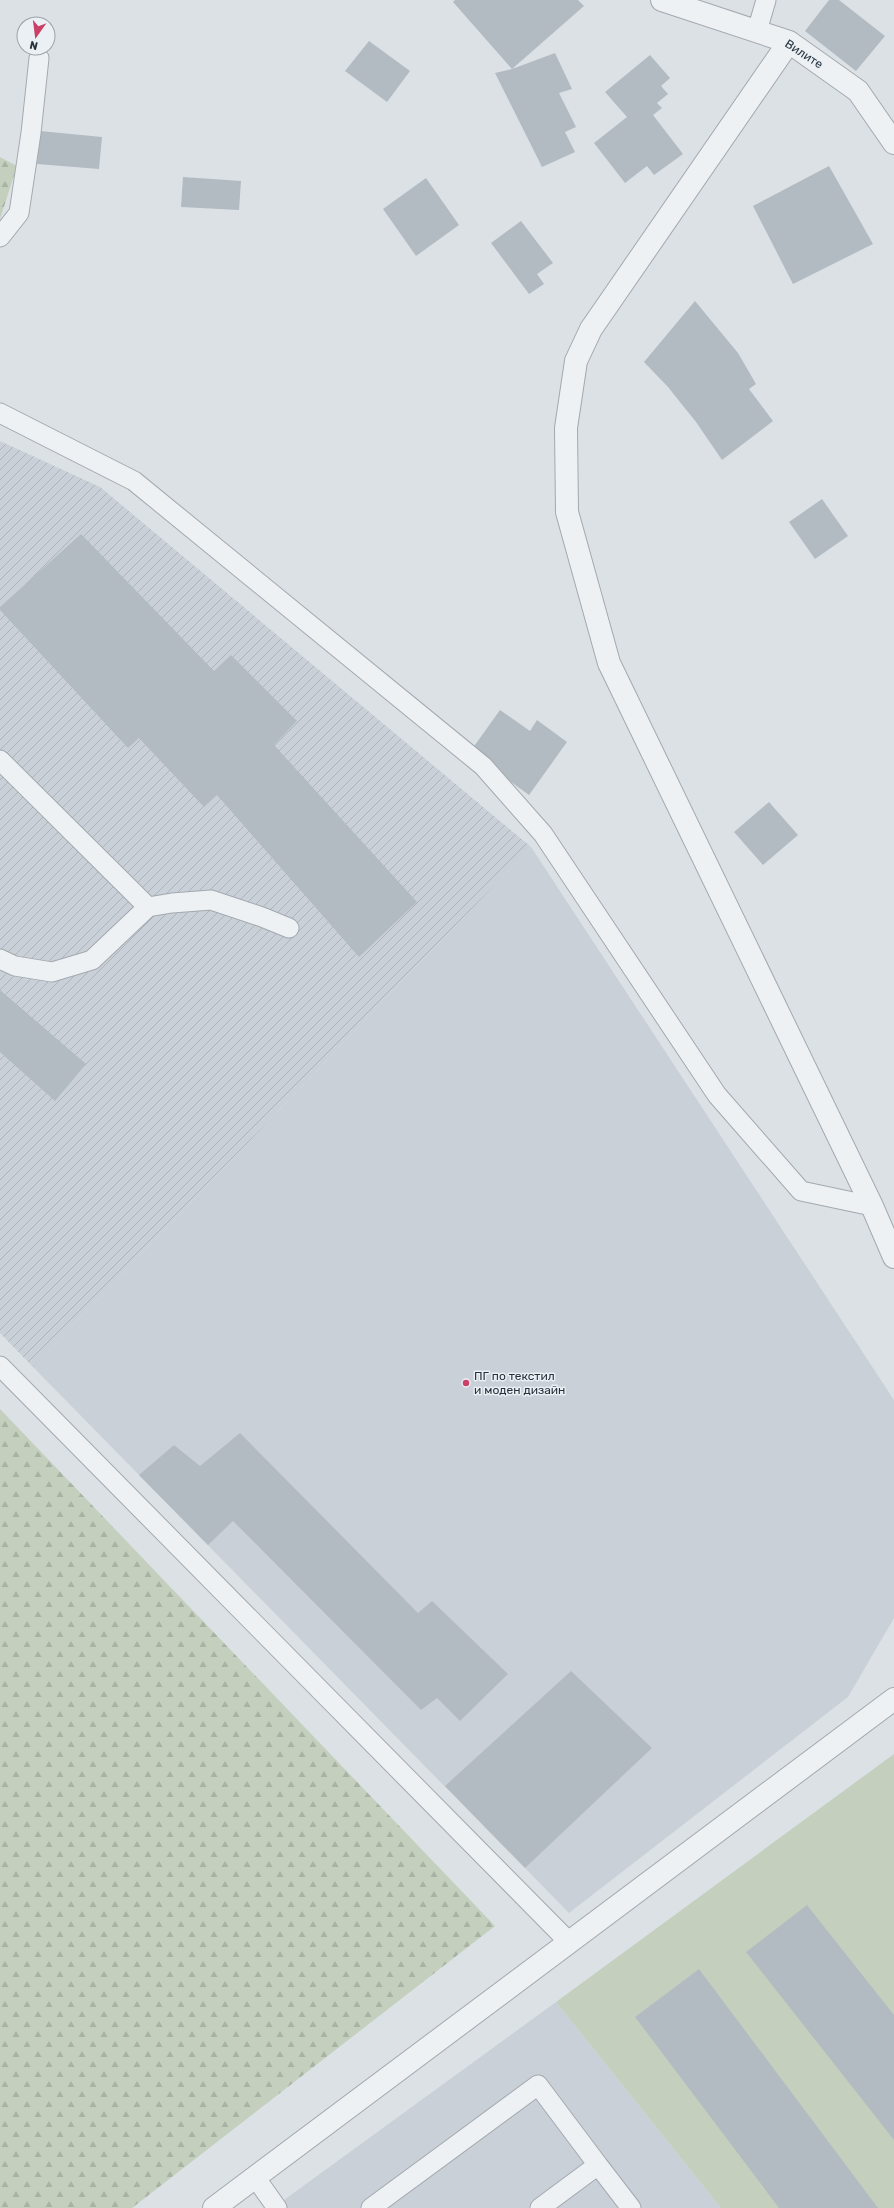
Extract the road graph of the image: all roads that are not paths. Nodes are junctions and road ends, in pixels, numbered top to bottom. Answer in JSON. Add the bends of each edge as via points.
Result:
{"nodes":[{"id":1,"x":662,"y":0,"type":"edge"},
{"id":2,"x":766,"y":0,"type":"edge"},
{"id":3,"x":757,"y":31,"type":"junction"},
{"id":4,"x":789,"y":42,"type":"junction"},
{"id":5,"x":39,"y":58,"type":"dead end"},
{"id":6,"x":894,"y":143,"type":"edge"},
{"id":7,"x":0,"y":237,"type":"edge"},
{"id":8,"x":0,"y":413,"type":"edge"},
{"id":9,"x":0,"y":760,"type":"edge"},
{"id":10,"x":148,"y":907,"type":"junction"},
{"id":11,"x":289,"y":928,"type":"dead end"},
{"id":12,"x":0,"y":959,"type":"edge"},
{"id":13,"x":872,"y":1206,"type":"junction"},
{"id":14,"x":894,"y":1257,"type":"edge"},
{"id":15,"x":0,"y":1366,"type":"edge"},
{"id":16,"x":894,"y":1698,"type":"edge"},
{"id":17,"x":570,"y":1942,"type":"junction"},
{"id":18,"x":598,"y":2165,"type":"junction"},
{"id":19,"x":255,"y":2177,"type":"junction"},
{"id":20,"x":214,"y":2208,"type":"edge"},
{"id":21,"x":277,"y":2208,"type":"edge"},
{"id":22,"x":371,"y":2208,"type":"edge"},
{"id":23,"x":540,"y":2208,"type":"edge"},
{"id":24,"x":631,"y":2208,"type":"edge"}],
"edges":[{"from":1,"to":3,"type":"street","name":"Вилите"},
{"from":2,"to":3,"type":"lane"},
{"from":3,"to":4,"type":"street","name":"Вилите"},
{"from":4,"to":6,"type":"street","name":"Вилите","via":[[858,91]]},
{"from":4,"to":13,"type":"street","via":[[590,329],[576,361],[566,428],[567,512],[609,663]]},
{"from":5,"to":7,"type":"lane","via":[[19,212]]},
{"from":8,"to":13,"type":"lane","via":[[134,480],[483,766],[543,834],[717,1095],[802,1191]]},
{"from":9,"to":10,"type":"lane"},
{"from":10,"to":11,"type":"lane","via":[[211,900]]},
{"from":10,"to":12,"type":"lane","via":[[92,960],[52,972],[15,966]]},
{"from":13,"to":14,"type":"street"},
{"from":15,"to":17,"type":"lane"},
{"from":16,"to":17,"type":"street"},
{"from":17,"to":19,"type":"street"},
{"from":18,"to":22,"type":"lane","via":[[538,2085]]},
{"from":18,"to":23,"type":"lane"},
{"from":18,"to":24,"type":"lane"},
{"from":19,"to":20,"type":"street"},
{"from":19,"to":21,"type":"lane"}]}
